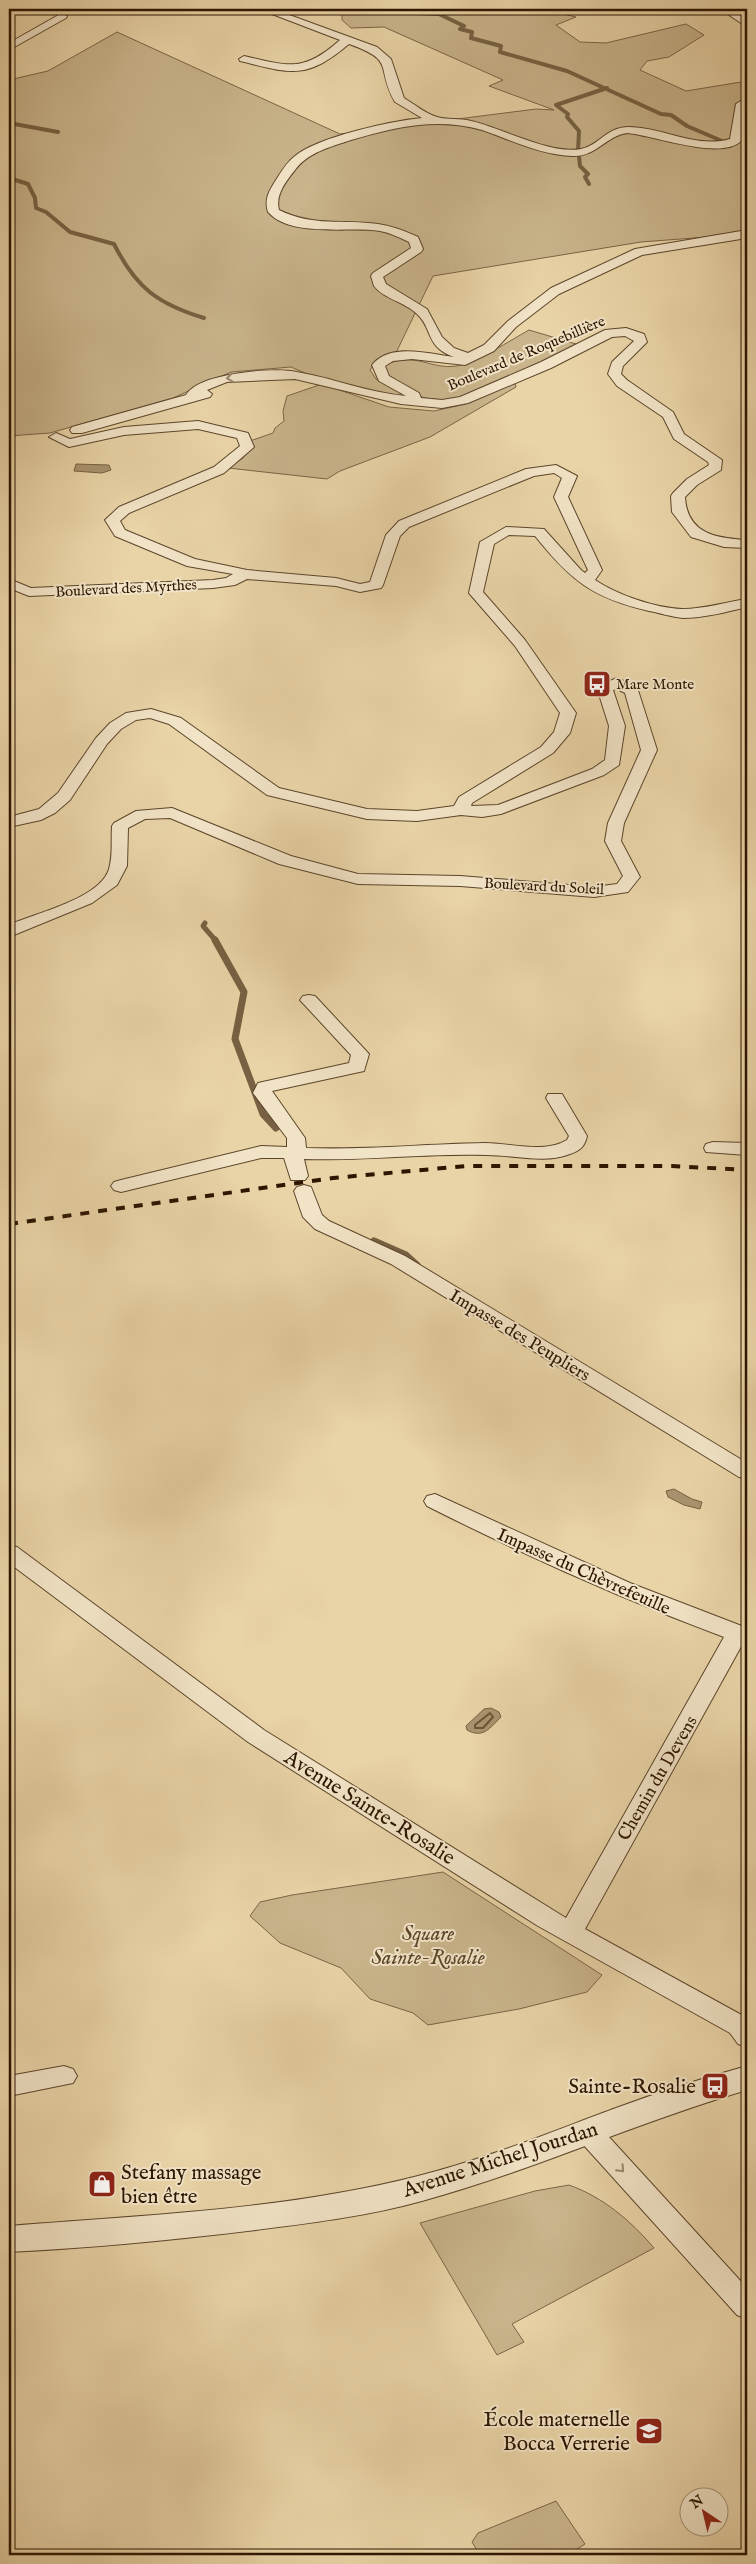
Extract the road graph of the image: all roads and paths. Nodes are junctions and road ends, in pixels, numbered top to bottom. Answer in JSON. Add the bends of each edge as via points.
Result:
{"nodes":[{"id":1,"x":264,"y":9,"type":"edge"},
{"id":2,"x":725,"y":9,"type":"edge"},
{"id":3,"x":62,"y":16,"type":"dead end"},
{"id":4,"x":747,"y":24,"type":"edge"},
{"id":5,"x":347,"y":40,"type":"junction"},
{"id":6,"x":9,"y":47,"type":"edge"},
{"id":7,"x":244,"y":59,"type":"dead end"},
{"id":8,"x":747,"y":100,"type":"edge"},
{"id":9,"x":434,"y":120,"type":"junction"},
{"id":10,"x":747,"y":234,"type":"edge"},
{"id":11,"x":468,"y":358,"type":"junction"},
{"id":12,"x":414,"y":401,"type":"junction"},
{"id":13,"x":532,"y":472,"type":"junction"},
{"id":14,"x":506,"y":473,"type":"dead end"},
{"id":15,"x":747,"y":544,"type":"edge"},
{"id":16,"x":363,"y":573,"type":"dead end"},
{"id":17,"x":244,"y":574,"type":"junction"},
{"id":18,"x":586,"y":582,"type":"junction"},
{"id":19,"x":9,"y":583,"type":"edge"},
{"id":20,"x":360,"y":588,"type":"junction"},
{"id":21,"x":747,"y":603,"type":"edge"},
{"id":22,"x":462,"y":810,"type":"junction"},
{"id":23,"x":9,"y":822,"type":"edge"},
{"id":24,"x":9,"y":932,"type":"edge"},
{"id":25,"x":308,"y":1000,"type":"dead end"},
{"id":26,"x":555,"y":1098,"type":"dead end"},
{"id":27,"x":714,"y":1148,"type":"dead end"},
{"id":28,"x":747,"y":1149,"type":"edge"},
{"id":29,"x":293,"y":1154,"type":"junction"},
{"id":30,"x":121,"y":1186,"type":"dead end"},
{"id":31,"x":747,"y":1472,"type":"edge"},
{"id":32,"x":435,"y":1501,"type":"dead end"},
{"id":33,"x":9,"y":1552,"type":"edge"},
{"id":34,"x":742,"y":1635,"type":"edge"},
{"id":35,"x":571,"y":1932,"type":"junction"},
{"id":36,"x":747,"y":2037,"type":"edge"},
{"id":37,"x":64,"y":2076,"type":"dead end"},
{"id":38,"x":747,"y":2078,"type":"edge"},
{"id":39,"x":9,"y":2086,"type":"edge"},
{"id":40,"x":589,"y":2133,"type":"junction"},
{"id":41,"x":9,"y":2239,"type":"edge"},
{"id":42,"x":747,"y":2307,"type":"edge"}],
"edges":[{"from":1,"to":5,"type":"street"},
{"from":2,"to":4,"type":"street"},
{"from":3,"to":6,"type":"street"},
{"from":5,"to":7,"type":"street","via":[[322,62],[302,68]]},
{"from":5,"to":9,"type":"street","via":[[373,49],[386,59],[399,100]]},
{"from":8,"to":9,"type":"street","via":[[740,104],[735,141],[727,145],[626,130],[610,133],[592,150],[573,153],[552,151],[480,125]]},
{"from":9,"to":11,"type":"street","via":[[398,125],[315,150],[298,160],[280,183],[272,200],[274,212],[289,222],[313,226],[389,228],[414,240],[417,249],[377,276],[380,286],[424,312],[437,339],[449,350]]},
{"from":10,"to":11,"type":"street","via":[[639,252],[555,291],[512,324],[489,348]]},
{"from":11,"to":12,"type":"street","via":[[452,362],[412,355],[390,357],[378,365],[384,378],[414,396]]},
{"from":12,"to":15,"type":"street","name":"Boulevard de Roquebillière","via":[[442,404],[462,400],[609,334],[626,332],[640,337],[641,342],[617,365],[614,374],[668,415],[679,436],[715,460],[716,467],[692,482],[678,496],[679,512],[696,534],[724,543]]},
{"from":12,"to":17,"type":"street","name":"Boulevard de Roquebillière","via":[[295,375],[273,376],[236,389],[192,396],[56,437],[69,443],[124,432],[198,426],[228,430],[243,436],[247,447],[219,470],[124,510],[112,520],[120,533],[192,563]]},
{"from":13,"to":14,"type":"street"},
{"from":13,"to":18,"type":"street","via":[[556,469],[570,476],[561,497],[595,570]]},
{"from":13,"to":20,"type":"street","via":[[404,524],[393,535],[376,585]]},
{"from":16,"to":20,"type":"street"},
{"from":17,"to":19,"type":"street","name":"Boulevard des Myrthes","via":[[230,582],[212,584],[63,592],[29,592]]},
{"from":17,"to":20,"type":"street","via":[[340,579]]},
{"from":18,"to":21,"type":"street","via":[[604,594],[686,613]]},
{"from":18,"to":22,"type":"street","via":[[566,566],[539,532],[506,531],[487,542],[476,593],[520,643],[568,713],[562,733],[547,750],[465,800]]},
{"from":22,"to":23,"type":"street","via":[[417,816],[367,814],[273,792],[175,720],[161,714],[145,714],[127,717],[112,728],[61,800],[48,812]]},
{"from":22,"to":24,"type":"street","name":"Boulevard du Soleil","via":[[482,812],[501,809],[598,772],[613,762],[617,726],[605,688],[615,683],[632,690],[648,750],[616,824],[613,841],[632,877],[622,888],[594,892],[460,881],[358,879],[285,860],[172,813],[142,814],[120,826],[117,872],[103,891]]},
{"from":25,"to":29,"type":"street","name":"Impasse des Peupliers","via":[[360,1054],[358,1067],[265,1088],[262,1093],[296,1138]]},
{"from":26,"to":29,"type":"street","via":[[578,1136],[576,1143],[564,1150]]},
{"from":27,"to":28,"type":"street"},
{"from":29,"to":30,"type":"street","via":[[261,1152]]},
{"from":29,"to":31,"type":"street","name":"Impasse des Peupliers","via":[[313,1217],[322,1225],[398,1260]]},
{"from":32,"to":34,"type":"street","name":"Impasse du Chèvrefeuille","via":[[649,1602]]},
{"from":33,"to":35,"type":"street","name":"Avenue Sainte-Rosalie","via":[[256,1736]]},
{"from":34,"to":35,"type":"street","name":"Chemin du Devens"},
{"from":35,"to":36,"type":"street","name":"Avenue Sainte-Rosalie","via":[[739,2026]]},
{"from":37,"to":39,"type":"street"},
{"from":38,"to":40,"type":"street","name":"Avenue Michel Jourdan","via":[[654,2106]]},
{"from":40,"to":41,"type":"street","name":"Avenue Michel Jourdan","via":[[428,2186],[305,2212]]},
{"from":40,"to":42,"type":"street","one_way":true}]}
